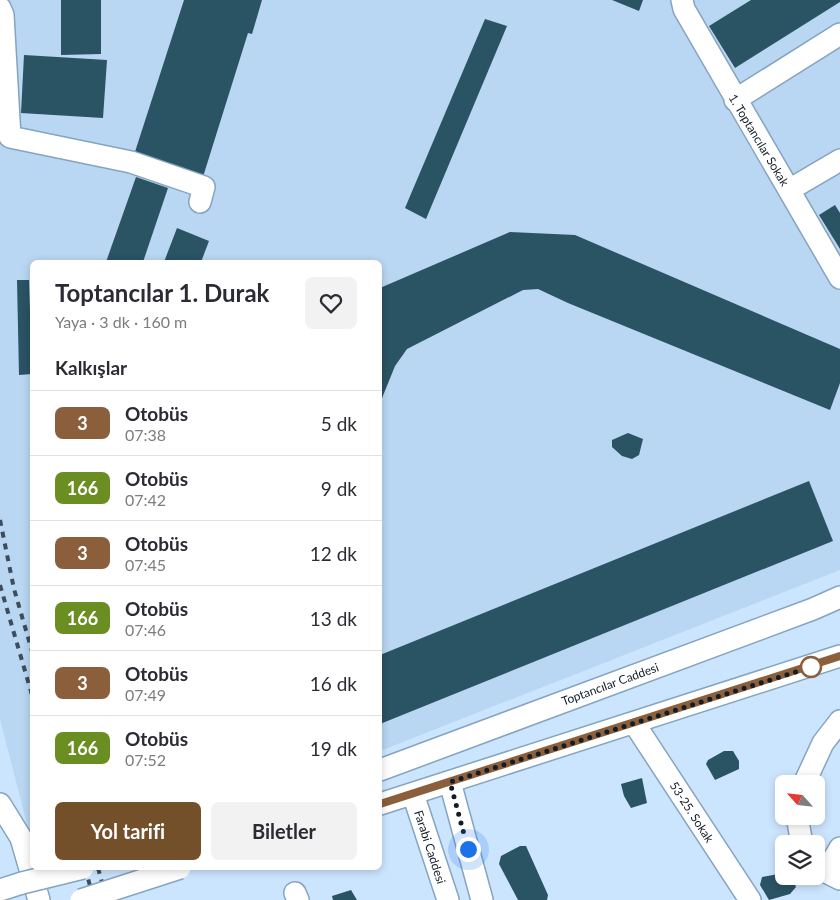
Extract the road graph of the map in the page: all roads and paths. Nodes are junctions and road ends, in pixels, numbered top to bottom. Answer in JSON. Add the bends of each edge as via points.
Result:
{"nodes":[{"id":1,"x":688,"y":3,"type":"edge"},
{"id":2,"x":0,"y":8,"type":"edge"},
{"id":3,"x":840,"y":34,"type":"edge"},
{"id":4,"x":735,"y":100,"type":"junction"},
{"id":5,"x":840,"y":160,"type":"edge"},
{"id":6,"x":789,"y":190,"type":"junction"},
{"id":7,"x":200,"y":202,"type":"dead end"},
{"id":8,"x":840,"y":278,"type":"edge"},
{"id":9,"x":840,"y":597,"type":"edge"},
{"id":10,"x":813,"y":609,"type":"junction"},
{"id":11,"x":840,"y":614,"type":"edge"},
{"id":12,"x":836,"y":656,"type":"edge"},
{"id":13,"x":840,"y":721,"type":"edge"},
{"id":14,"x":634,"y":723,"type":"junction"},
{"id":15,"x":382,"y":769,"type":"edge"},
{"id":16,"x":808,"y":775,"type":"edge"},
{"id":17,"x":450,"y":782,"type":"junction"},
{"id":18,"x":413,"y":794,"type":"junction"},
{"id":19,"x":382,"y":803,"type":"edge"},
{"id":20,"x":0,"y":804,"type":"edge"},
{"id":21,"x":840,"y":848,"type":"edge"},
{"id":22,"x":30,"y":869,"type":"edge"},
{"id":23,"x":30,"y":870,"type":"edge"},
{"id":24,"x":75,"y":870,"type":"edge"},
{"id":25,"x":174,"y":870,"type":"edge"},
{"id":26,"x":827,"y":871,"type":"edge"},
{"id":27,"x":0,"y":890,"type":"edge"},
{"id":28,"x":39,"y":900,"type":"edge"},
{"id":29,"x":81,"y":900,"type":"edge"},
{"id":30,"x":448,"y":900,"type":"edge"},
{"id":31,"x":482,"y":900,"type":"edge"},
{"id":32,"x":750,"y":900,"type":"edge"}],
"edges":[{"from":1,"to":4,"type":"street","name":"1. Toptancılar Sokak"},
{"from":2,"to":7,"type":"street","via":[[10,137],[131,162],[187,181],[204,187]]},
{"from":3,"to":4,"type":"street"},
{"from":4,"to":6,"type":"street","name":"1. Toptancılar Sokak"},
{"from":5,"to":6,"type":"street"},
{"from":6,"to":8,"type":"street","name":"1. Toptancılar Sokak"},
{"from":9,"to":10,"type":"street","name":"Toptancılar Caddesi"},
{"from":10,"to":11,"type":"street","via":[[834,608]]},
{"from":10,"to":15,"type":"street","name":"Toptancılar Caddesi"},
{"from":12,"to":14,"type":"street"},
{"from":13,"to":16,"type":"street","via":[[823,743]]},
{"from":14,"to":17,"type":"street"},
{"from":14,"to":32,"type":"street","name":"53-25. Sokak"},
{"from":17,"to":18,"type":"street"},
{"from":17,"to":31,"type":"street"},
{"from":18,"to":19,"type":"street"},
{"from":18,"to":30,"type":"street","name":"Farabi Caddesi"},
{"from":20,"to":22,"type":"street","via":[[21,838]]},
{"from":21,"to":26,"type":"street"},
{"from":23,"to":28,"type":"street"},
{"from":24,"to":27,"type":"street","bridge":true},
{"from":25,"to":29,"type":"street","bridge":true}]}
